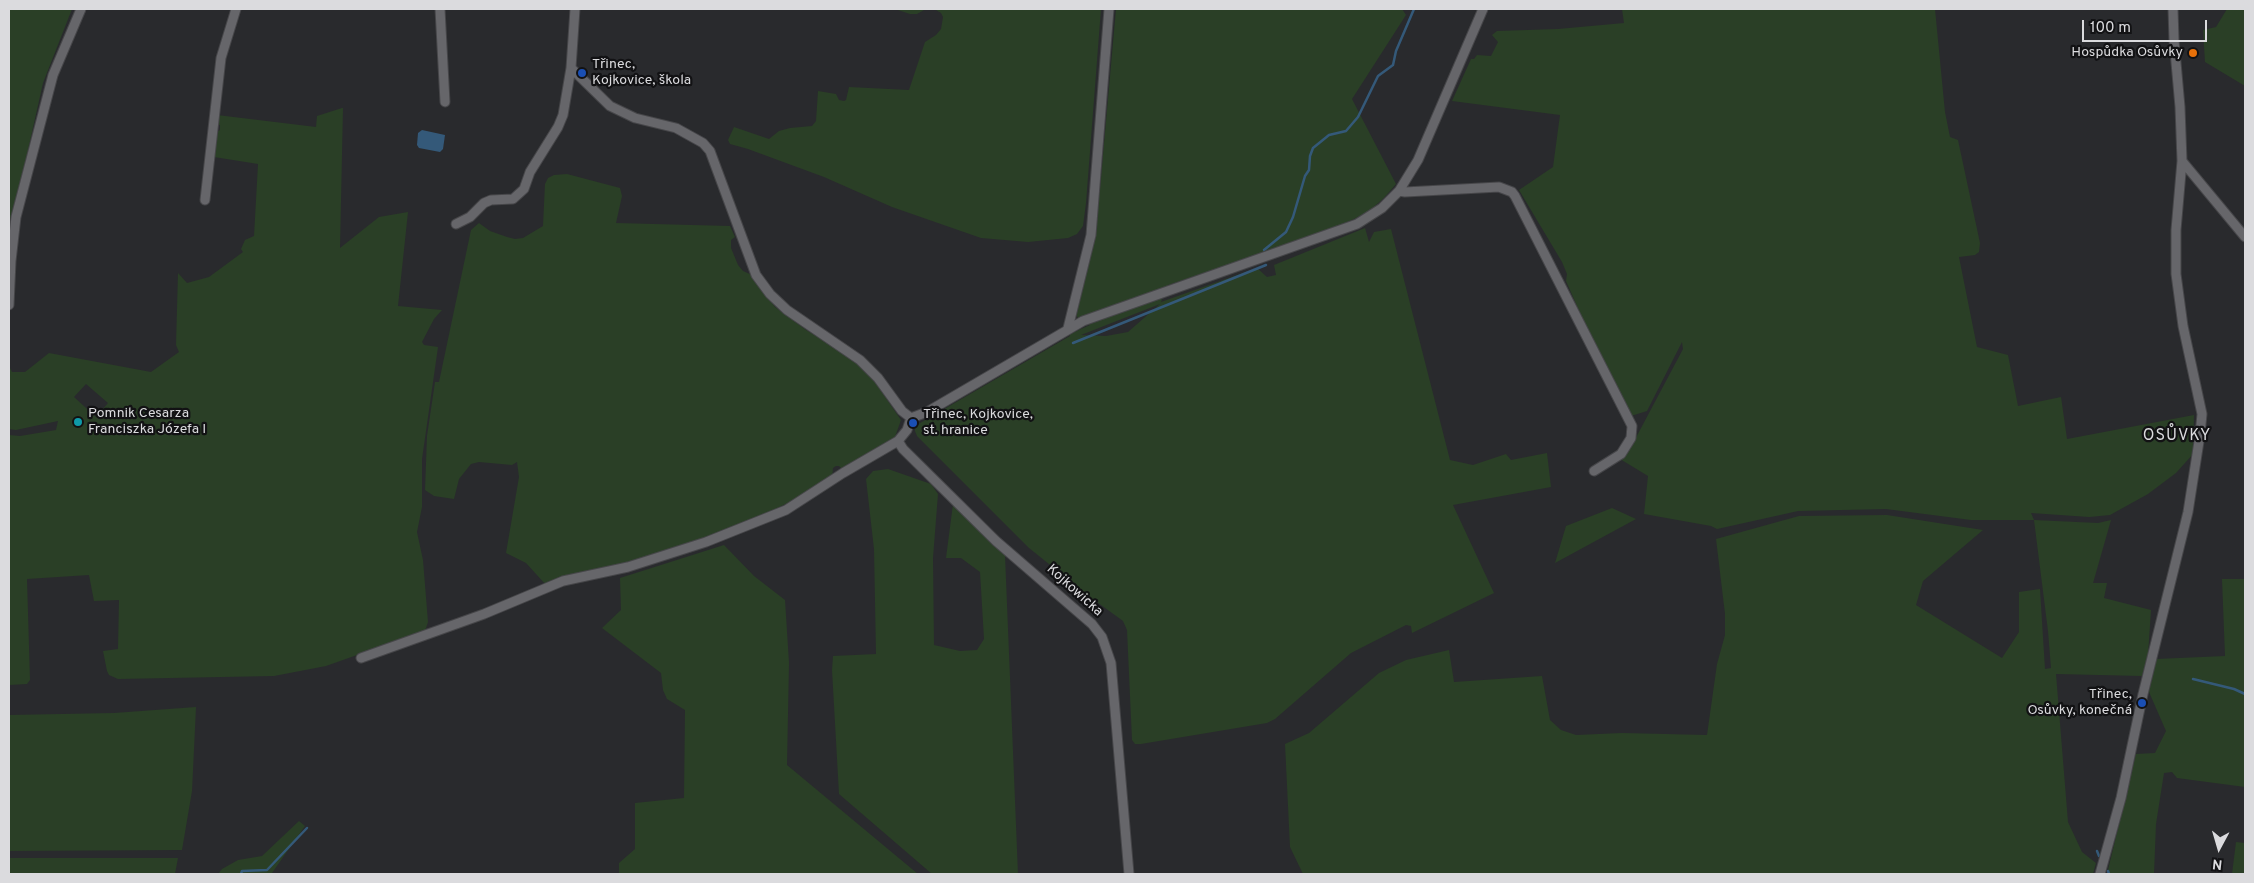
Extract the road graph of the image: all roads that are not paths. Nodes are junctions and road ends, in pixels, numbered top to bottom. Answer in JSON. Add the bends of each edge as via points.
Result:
{"nodes":[{"id":1,"x":81,"y":9,"type":"edge"},
{"id":2,"x":236,"y":9,"type":"edge"},
{"id":3,"x":440,"y":9,"type":"edge"},
{"id":4,"x":575,"y":9,"type":"edge"},
{"id":5,"x":1109,"y":9,"type":"edge"},
{"id":6,"x":1483,"y":9,"type":"edge"},
{"id":7,"x":2173,"y":9,"type":"edge"},
{"id":8,"x":571,"y":68,"type":"junction"},
{"id":9,"x":445,"y":102,"type":"dead end"},
{"id":10,"x":2182,"y":161,"type":"junction"},
{"id":11,"x":1398,"y":191,"type":"junction"},
{"id":12,"x":205,"y":200,"type":"dead end"},
{"id":13,"x":456,"y":224,"type":"dead end"},
{"id":14,"x":2245,"y":237,"type":"edge"},
{"id":15,"x":9,"y":305,"type":"edge"},
{"id":16,"x":1068,"y":328,"type":"junction"},
{"id":17,"x":911,"y":418,"type":"junction"},
{"id":18,"x":898,"y":441,"type":"junction"},
{"id":19,"x":1594,"y":471,"type":"dead end"},
{"id":20,"x":361,"y":658,"type":"dead end"},
{"id":21,"x":1129,"y":874,"type":"edge"},
{"id":22,"x":2100,"y":874,"type":"edge"}],
"edges":[{"from":1,"to":15,"type":"street","via":[[53,75],[16,217]]},
{"from":2,"to":12,"type":"street","via":[[221,58]]},
{"from":3,"to":9,"type":"street"},
{"from":4,"to":8,"type":"street"},
{"from":5,"to":16,"type":"street","via":[[1091,234]]},
{"from":6,"to":11,"type":"street","via":[[1418,160]]},
{"from":7,"to":10,"type":"street"},
{"from":8,"to":13,"type":"street","via":[[563,115],[530,172],[524,189],[513,199],[491,200]]},
{"from":8,"to":17,"type":"street","via":[[610,106],[635,118],[676,128],[703,143],[710,151],[756,275],[770,294],[860,360]]},
{"from":10,"to":14,"type":"street"},
{"from":10,"to":22,"type":"street","via":[[2176,274],[2183,326],[2202,414],[2200,435],[2188,512]]},
{"from":11,"to":16,"type":"street","via":[[1382,208],[1357,224]]},
{"from":11,"to":19,"type":"street","via":[[1499,187],[1515,196],[1632,426],[1631,438],[1622,454]]},
{"from":16,"to":17,"type":"street","via":[[927,412]]},
{"from":17,"to":18,"type":"street"},
{"from":18,"to":20,"type":"street","via":[[786,510],[706,542],[596,576],[563,582]]},
{"from":18,"to":21,"type":"street","name":"Kojkowicka","via":[[996,541],[1092,624],[1102,637],[1111,663]]}]}
